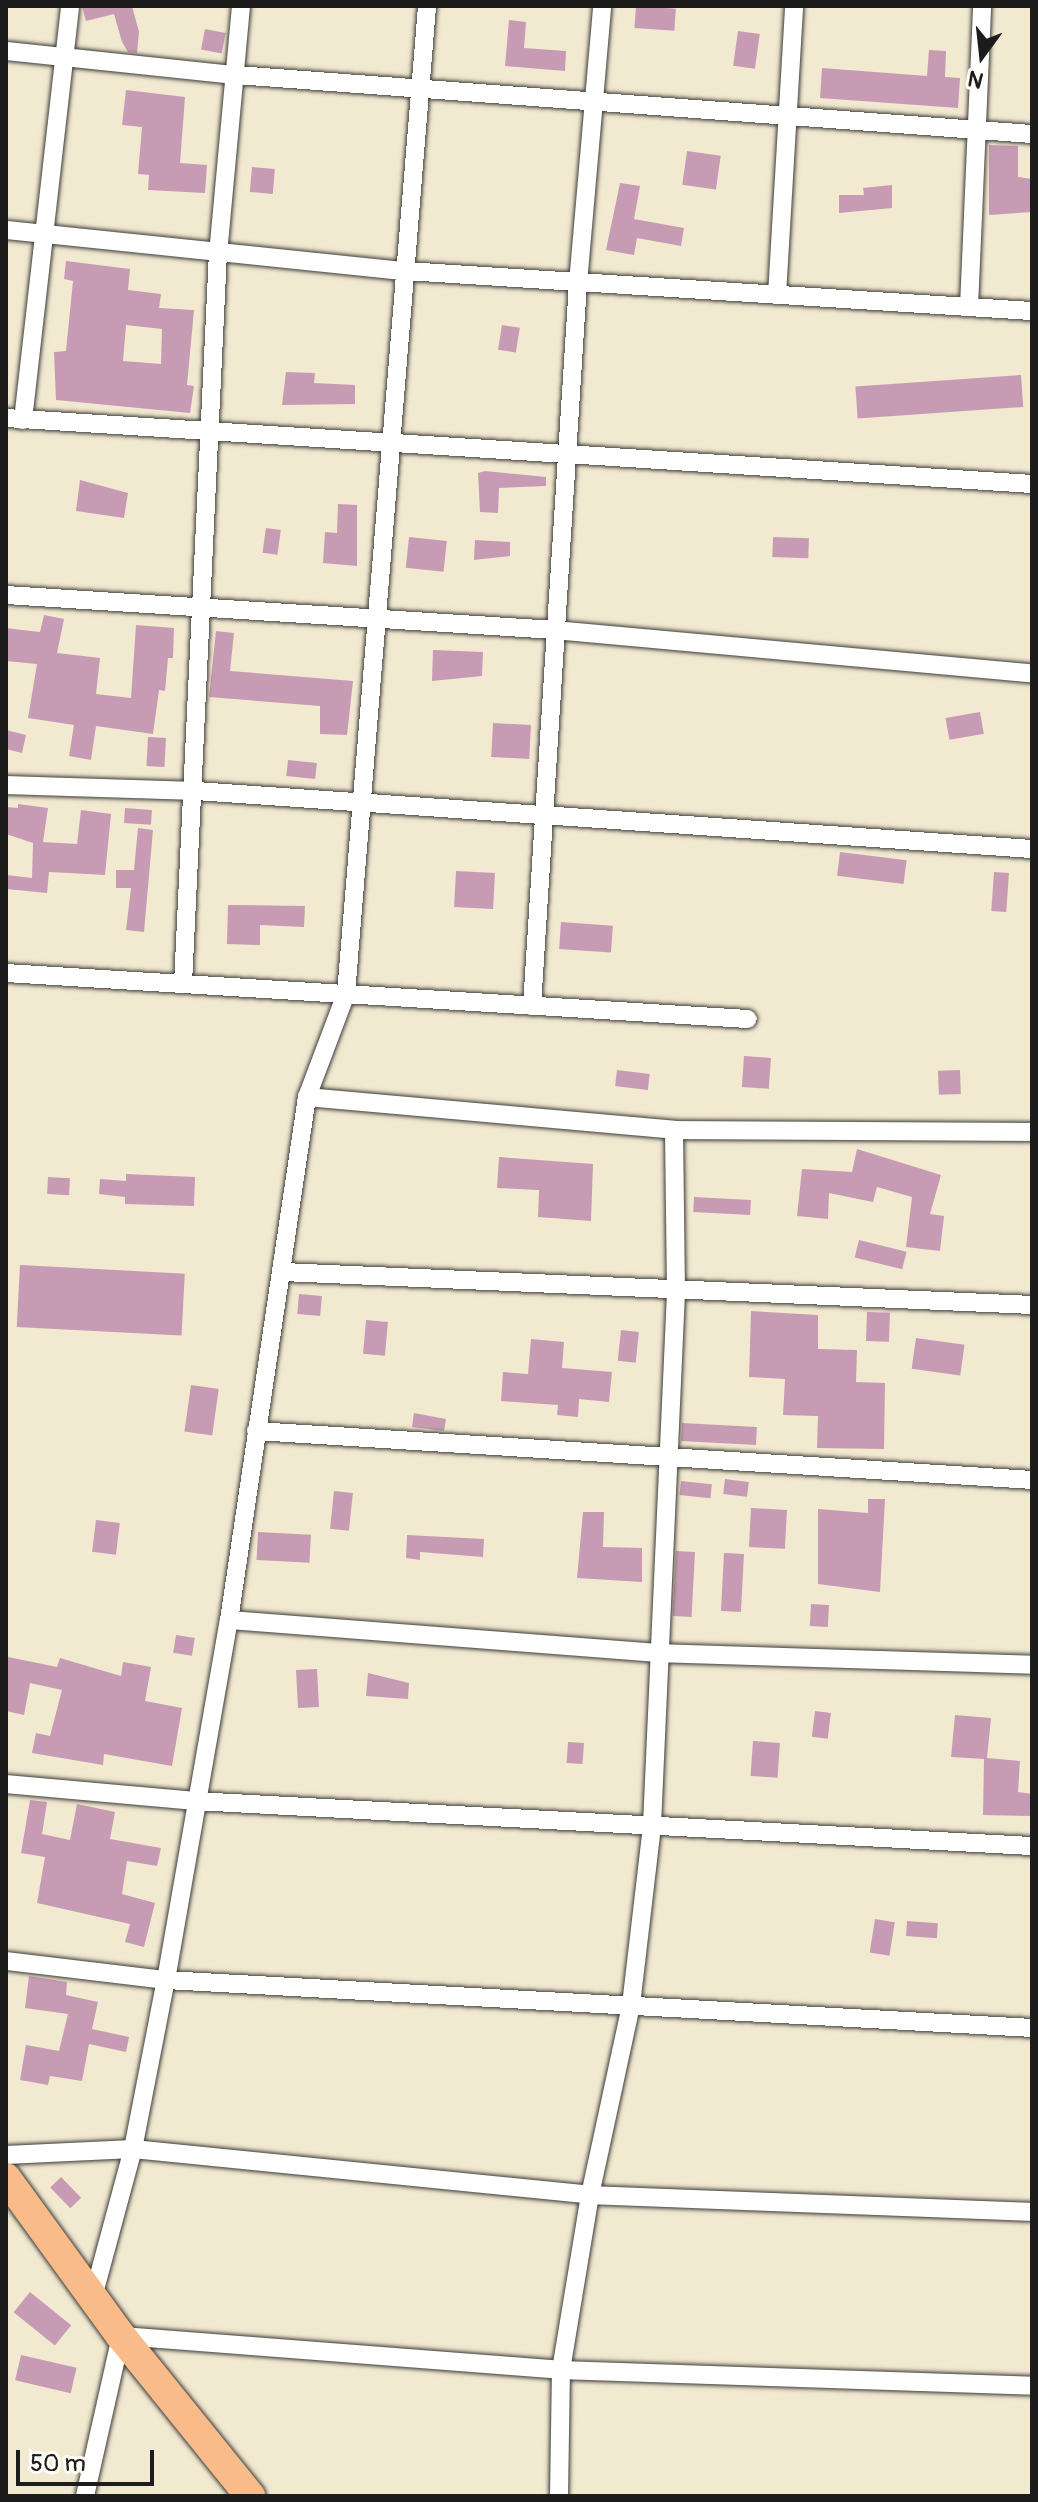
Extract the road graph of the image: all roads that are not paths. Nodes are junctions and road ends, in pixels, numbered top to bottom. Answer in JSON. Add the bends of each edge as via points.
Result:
{"nodes":[{"id":1,"x":70,"y":6,"type":"edge"},
{"id":2,"x":241,"y":6,"type":"edge"},
{"id":3,"x":427,"y":6,"type":"edge"},
{"id":4,"x":602,"y":6,"type":"edge"},
{"id":5,"x":794,"y":6,"type":"edge"},
{"id":6,"x":982,"y":6,"type":"edge"},
{"id":7,"x":6,"y":51,"type":"edge"},
{"id":8,"x":65,"y":58,"type":"junction"},
{"id":9,"x":236,"y":75,"type":"junction"},
{"id":10,"x":422,"y":89,"type":"junction"},
{"id":11,"x":595,"y":103,"type":"junction"},
{"id":12,"x":788,"y":119,"type":"junction"},
{"id":13,"x":976,"y":131,"type":"junction"},
{"id":14,"x":1032,"y":134,"type":"edge"},
{"id":15,"x":6,"y":230,"type":"edge"},
{"id":16,"x":46,"y":235,"type":"junction"},
{"id":17,"x":218,"y":254,"type":"junction"},
{"id":18,"x":406,"y":271,"type":"junction"},
{"id":19,"x":578,"y":283,"type":"junction"},
{"id":20,"x":777,"y":295,"type":"junction"},
{"id":21,"x":969,"y":307,"type":"junction"},
{"id":22,"x":1032,"y":311,"type":"edge"},
{"id":23,"x":14,"y":419,"type":"edge"},
{"id":24,"x":209,"y":431,"type":"junction"},
{"id":25,"x":392,"y":446,"type":"junction"},
{"id":26,"x":567,"y":452,"type":"junction"},
{"id":27,"x":1032,"y":484,"type":"edge"},
{"id":28,"x":6,"y":595,"type":"edge"},
{"id":29,"x":199,"y":607,"type":"junction"},
{"id":30,"x":377,"y":618,"type":"junction"},
{"id":31,"x":555,"y":630,"type":"junction"},
{"id":32,"x":1032,"y":673,"type":"edge"},
{"id":33,"x":6,"y":785,"type":"edge"},
{"id":34,"x":196,"y":791,"type":"junction"},
{"id":35,"x":362,"y":805,"type":"junction"},
{"id":36,"x":542,"y":817,"type":"junction"},
{"id":37,"x":1032,"y":849,"type":"edge"},
{"id":38,"x":6,"y":973,"type":"edge"},
{"id":39,"x":183,"y":984,"type":"junction"},
{"id":40,"x":346,"y":994,"type":"junction"},
{"id":41,"x":532,"y":1006,"type":"junction"},
{"id":42,"x":748,"y":1019,"type":"dead end"},
{"id":43,"x":307,"y":1097,"type":"junction"},
{"id":44,"x":674,"y":1130,"type":"junction"},
{"id":45,"x":1032,"y":1132,"type":"edge"},
{"id":46,"x":283,"y":1272,"type":"junction"},
{"id":47,"x":676,"y":1293,"type":"junction"},
{"id":48,"x":1032,"y":1305,"type":"edge"},
{"id":49,"x":256,"y":1431,"type":"junction"},
{"id":50,"x":667,"y":1457,"type":"junction"},
{"id":51,"x":1032,"y":1480,"type":"edge"},
{"id":52,"x":229,"y":1620,"type":"junction"},
{"id":53,"x":656,"y":1653,"type":"junction"},
{"id":54,"x":1032,"y":1665,"type":"edge"},
{"id":55,"x":6,"y":1784,"type":"edge"},
{"id":56,"x":195,"y":1801,"type":"junction"},
{"id":57,"x":652,"y":1825,"type":"junction"},
{"id":58,"x":1032,"y":1846,"type":"edge"},
{"id":59,"x":6,"y":1961,"type":"edge"},
{"id":60,"x":166,"y":1980,"type":"junction"},
{"id":61,"x":631,"y":2005,"type":"junction"},
{"id":62,"x":1032,"y":2028,"type":"edge"},
{"id":63,"x":133,"y":2149,"type":"junction"},
{"id":64,"x":6,"y":2155,"type":"edge"},
{"id":65,"x":6,"y":2178,"type":"edge"},
{"id":66,"x":590,"y":2195,"type":"junction"},
{"id":67,"x":1032,"y":2212,"type":"edge"},
{"id":68,"x":93,"y":2297,"type":"junction"},
{"id":69,"x":121,"y":2336,"type":"junction"},
{"id":70,"x":561,"y":2370,"type":"junction"},
{"id":71,"x":1032,"y":2386,"type":"edge"},
{"id":72,"x":85,"y":2496,"type":"edge"},
{"id":73,"x":250,"y":2496,"type":"edge"},
{"id":74,"x":559,"y":2496,"type":"edge"}],
"edges":[{"from":1,"to":8,"type":"street"},
{"from":2,"to":9,"type":"street"},
{"from":3,"to":10,"type":"street"},
{"from":4,"to":11,"type":"street"},
{"from":5,"to":12,"type":"street"},
{"from":6,"to":13,"type":"street"},
{"from":7,"to":8,"type":"street"},
{"from":8,"to":9,"type":"street"},
{"from":8,"to":16,"type":"street"},
{"from":9,"to":10,"type":"street"},
{"from":9,"to":17,"type":"street"},
{"from":10,"to":11,"type":"street"},
{"from":10,"to":18,"type":"street"},
{"from":11,"to":12,"type":"street"},
{"from":11,"to":19,"type":"street"},
{"from":12,"to":13,"type":"street"},
{"from":12,"to":20,"type":"street"},
{"from":13,"to":14,"type":"street"},
{"from":13,"to":21,"type":"street"},
{"from":15,"to":16,"type":"street"},
{"from":16,"to":17,"type":"street"},
{"from":16,"to":23,"type":"street"},
{"from":17,"to":18,"type":"street"},
{"from":17,"to":24,"type":"street"},
{"from":18,"to":19,"type":"street"},
{"from":18,"to":25,"type":"street"},
{"from":19,"to":20,"type":"street"},
{"from":19,"to":26,"type":"street"},
{"from":20,"to":21,"type":"street"},
{"from":21,"to":22,"type":"street"},
{"from":23,"to":24,"type":"street"},
{"from":24,"to":25,"type":"street"},
{"from":24,"to":29,"type":"street"},
{"from":25,"to":26,"type":"street"},
{"from":25,"to":30,"type":"street"},
{"from":26,"to":27,"type":"street"},
{"from":26,"to":31,"type":"street"},
{"from":28,"to":29,"type":"street"},
{"from":29,"to":30,"type":"street"},
{"from":29,"to":34,"type":"street"},
{"from":30,"to":31,"type":"street"},
{"from":30,"to":35,"type":"street"},
{"from":31,"to":32,"type":"street"},
{"from":31,"to":36,"type":"street"},
{"from":33,"to":34,"type":"street"},
{"from":34,"to":35,"type":"street"},
{"from":34,"to":39,"type":"street"},
{"from":35,"to":36,"type":"street"},
{"from":35,"to":40,"type":"street"},
{"from":36,"to":37,"type":"street"},
{"from":36,"to":41,"type":"street"},
{"from":38,"to":39,"type":"street"},
{"from":39,"to":40,"type":"street"},
{"from":40,"to":41,"type":"street"},
{"from":40,"to":43,"type":"street"},
{"from":41,"to":42,"type":"street"},
{"from":43,"to":44,"type":"street"},
{"from":43,"to":46,"type":"street"},
{"from":44,"to":45,"type":"street"},
{"from":44,"to":47,"type":"street"},
{"from":46,"to":47,"type":"street"},
{"from":46,"to":49,"type":"street"},
{"from":47,"to":48,"type":"street"},
{"from":47,"to":50,"type":"street"},
{"from":49,"to":50,"type":"street"},
{"from":49,"to":52,"type":"street"},
{"from":50,"to":51,"type":"street"},
{"from":50,"to":53,"type":"street"},
{"from":52,"to":53,"type":"street"},
{"from":52,"to":56,"type":"street"},
{"from":53,"to":54,"type":"street"},
{"from":53,"to":57,"type":"street"},
{"from":55,"to":56,"type":"street"},
{"from":56,"to":57,"type":"street"},
{"from":56,"to":60,"type":"street"},
{"from":57,"to":58,"type":"street"},
{"from":57,"to":61,"type":"street"},
{"from":59,"to":60,"type":"street"},
{"from":60,"to":61,"type":"street"},
{"from":60,"to":63,"type":"street"},
{"from":61,"to":62,"type":"street"},
{"from":61,"to":66,"type":"street"},
{"from":63,"to":64,"type":"street"},
{"from":63,"to":66,"type":"street"},
{"from":63,"to":68,"type":"street"},
{"from":65,"to":68,"type":"main road"},
{"from":66,"to":67,"type":"street"},
{"from":66,"to":70,"type":"street"},
{"from":68,"to":69,"type":"main road"},
{"from":69,"to":70,"type":"street"},
{"from":69,"to":72,"type":"street"},
{"from":69,"to":73,"type":"main road"},
{"from":70,"to":71,"type":"street"},
{"from":70,"to":74,"type":"street"}]}
